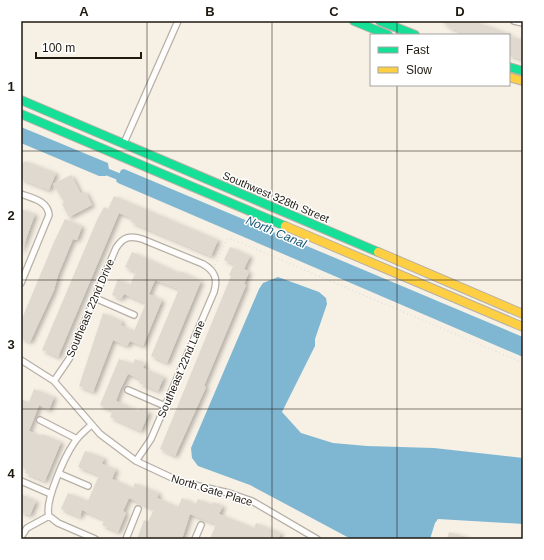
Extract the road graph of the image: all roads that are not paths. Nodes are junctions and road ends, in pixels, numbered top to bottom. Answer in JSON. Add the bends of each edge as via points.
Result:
{"nodes":[{"id":1,"x":178,"y":21,"type":"edge"},
{"id":2,"x":354,"y":21,"type":"edge"},
{"id":3,"x":380,"y":21,"type":"edge"},
{"id":4,"x":514,"y":21,"type":"edge"},
{"id":5,"x":523,"y":23,"type":"edge"},
{"id":6,"x":386,"y":34,"type":"edge"},
{"id":7,"x":412,"y":34,"type":"edge"},
{"id":8,"x":510,"y":67,"type":"edge"},
{"id":9,"x":523,"y":71,"type":"edge"},
{"id":10,"x":510,"y":77,"type":"edge"},
{"id":11,"x":523,"y":81,"type":"edge"},
{"id":12,"x":21,"y":100,"type":"edge"},
{"id":13,"x":21,"y":114,"type":"edge"},
{"id":14,"x":124,"y":143,"type":"junction"},
{"id":15,"x":21,"y":194,"type":"edge"},
{"id":16,"x":128,"y":237,"type":"joint"},
{"id":17,"x":21,"y":283,"type":"edge"},
{"id":18,"x":95,"y":298,"type":"junction"},
{"id":19,"x":523,"y":314,"type":"edge"},
{"id":20,"x":134,"y":315,"type":"dead end"},
{"id":21,"x":523,"y":327,"type":"edge"},
{"id":22,"x":21,"y":360,"type":"edge"},
{"id":23,"x":54,"y":381,"type":"junction"},
{"id":24,"x":128,"y":390,"type":"dead end"},
{"id":25,"x":165,"y":406,"type":"junction"},
{"id":26,"x":40,"y":420,"type":"dead end"},
{"id":27,"x":91,"y":425,"type":"junction"},
{"id":28,"x":77,"y":439,"type":"junction"},
{"id":29,"x":136,"y":461,"type":"junction"},
{"id":30,"x":60,"y":474,"type":"junction"},
{"id":31,"x":21,"y":481,"type":"edge"},
{"id":32,"x":88,"y":486,"type":"dead end"},
{"id":33,"x":51,"y":494,"type":"junction"},
{"id":34,"x":138,"y":509,"type":"dead end"},
{"id":35,"x":49,"y":516,"type":"junction"},
{"id":36,"x":201,"y":525,"type":"dead end"},
{"id":37,"x":21,"y":537,"type":"edge"},
{"id":38,"x":93,"y":539,"type":"edge"},
{"id":39,"x":126,"y":539,"type":"edge"},
{"id":40,"x":195,"y":539,"type":"edge"},
{"id":41,"x":317,"y":539,"type":"edge"}],
"edges":[{"from":1,"to":14,"type":"street"},
{"from":2,"to":6,"type":"street"},
{"from":3,"to":7,"type":"street"},
{"from":4,"to":5,"type":"street"},
{"from":8,"to":9,"type":"street"},
{"from":10,"to":11,"type":"street"},
{"from":12,"to":14,"type":"street","name":"Southwest 328th Street"},
{"from":13,"to":21,"type":"street","name":"Southwest 328th Street"},
{"from":14,"to":19,"type":"street","name":"Southwest 328th Street"},
{"from":15,"to":17,"type":"street","via":[[42,203],[48,211],[47,221]]},
{"from":16,"to":18,"type":"street","name":"Southeast 22nd Drive","via":[[116,248]]},
{"from":16,"to":25,"type":"street","name":"Southeast 22nd Lane","via":[[145,240],[203,264],[213,271],[216,281],[214,292]]},
{"from":18,"to":20,"type":"street"},
{"from":18,"to":23,"type":"street","name":"Southeast 22nd Drive","via":[[69,359]]},
{"from":22,"to":23,"type":"street","name":"North Gate Place"},
{"from":23,"to":27,"type":"street","name":"North Gate Place"},
{"from":24,"to":25,"type":"street"},
{"from":25,"to":29,"type":"street","name":"Southeast 22nd Lane","via":[[151,439]]},
{"from":26,"to":28,"type":"street"},
{"from":27,"to":28,"type":"street"},
{"from":27,"to":29,"type":"street","name":"North Gate Place","via":[[108,442]]},
{"from":28,"to":30,"type":"street"},
{"from":29,"to":41,"type":"street","name":"North Gate Place","via":[[181,482],[252,501]]},
{"from":30,"to":32,"type":"street"},
{"from":30,"to":33,"type":"street"},
{"from":31,"to":33,"type":"street"},
{"from":33,"to":35,"type":"street"},
{"from":34,"to":39,"type":"street"},
{"from":35,"to":37,"type":"street","via":[[27,528]]},
{"from":35,"to":38,"type":"street","via":[[58,523]]},
{"from":36,"to":40,"type":"street"}]}
